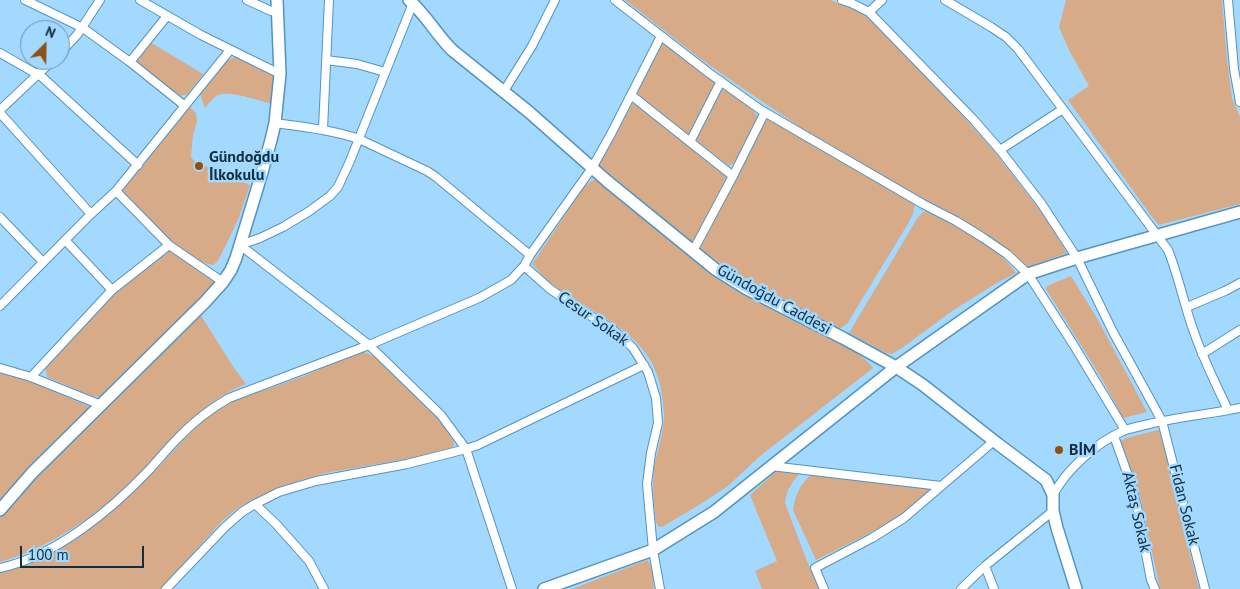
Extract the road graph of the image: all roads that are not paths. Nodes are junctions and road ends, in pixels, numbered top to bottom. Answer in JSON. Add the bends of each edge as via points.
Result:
{"nodes":[{"id":1,"x":24,"y":0,"type":"edge"},
{"id":2,"x":100,"y":0,"type":"edge"},
{"id":3,"x":140,"y":0,"type":"edge"},
{"id":4,"x":247,"y":0,"type":"edge"},
{"id":5,"x":277,"y":0,"type":"edge"},
{"id":6,"x":329,"y":0,"type":"edge"},
{"id":7,"x":555,"y":0,"type":"edge"},
{"id":8,"x":615,"y":0,"type":"edge"},
{"id":9,"x":842,"y":0,"type":"edge"},
{"id":10,"x":882,"y":0,"type":"edge"},
{"id":11,"x":945,"y":0,"type":"edge"},
{"id":12,"x":1228,"y":0,"type":"edge"},
{"id":13,"x":416,"y":3,"type":"edge"},
{"id":14,"x":869,"y":12,"type":"junction"},
{"id":15,"x":278,"y":13,"type":"junction"},
{"id":16,"x":167,"y":16,"type":"junction"},
{"id":17,"x":83,"y":28,"type":"junction"},
{"id":18,"x":1240,"y":32,"type":"edge"},
{"id":19,"x":1230,"y":33,"type":"junction"},
{"id":20,"x":661,"y":36,"type":"junction"},
{"id":21,"x":70,"y":44,"type":"edge"},
{"id":22,"x":230,"y":50,"type":"junction"},
{"id":23,"x":0,"y":53,"type":"edge"},
{"id":24,"x":326,"y":60,"type":"junction"},
{"id":25,"x":130,"y":62,"type":"junction"},
{"id":26,"x":42,"y":70,"type":"edge"},
{"id":27,"x":385,"y":72,"type":"junction"},
{"id":28,"x":38,"y":74,"type":"junction"},
{"id":29,"x":280,"y":74,"type":"junction"},
{"id":30,"x":721,"y":81,"type":"junction"},
{"id":31,"x":504,"y":91,"type":"junction"},
{"id":32,"x":631,"y":95,"type":"junction"},
{"id":33,"x":1240,"y":102,"type":"edge"},
{"id":34,"x":185,"y":106,"type":"junction"},
{"id":35,"x":1063,"y":109,"type":"junction"},
{"id":36,"x":0,"y":112,"type":"edge"},
{"id":37,"x":766,"y":112,"type":"junction"},
{"id":38,"x":275,"y":123,"type":"junction"},
{"id":39,"x":323,"y":129,"type":"junction"},
{"id":40,"x":359,"y":139,"type":"junction"},
{"id":41,"x":690,"y":142,"type":"junction"},
{"id":42,"x":1000,"y":150,"type":"junction"},
{"id":43,"x":138,"y":165,"type":"junction"},
{"id":44,"x":592,"y":168,"type":"junction"},
{"id":45,"x":733,"y":176,"type":"junction"},
{"id":46,"x":116,"y":191,"type":"junction"},
{"id":47,"x":1240,"y":212,"type":"edge"},
{"id":48,"x":91,"y":214,"type":"junction"},
{"id":49,"x":0,"y":217,"type":"edge"},
{"id":50,"x":1157,"y":235,"type":"junction"},
{"id":51,"x":65,"y":240,"type":"junction"},
{"id":52,"x":169,"y":245,"type":"junction"},
{"id":53,"x":240,"y":245,"type":"junction"},
{"id":54,"x":693,"y":251,"type":"junction"},
{"id":55,"x":530,"y":255,"type":"junction"},
{"id":56,"x":1077,"y":258,"type":"junction"},
{"id":57,"x":43,"y":262,"type":"junction"},
{"id":58,"x":524,"y":266,"type":"junction"},
{"id":59,"x":1028,"y":274,"type":"junction"},
{"id":60,"x":223,"y":282,"type":"junction"},
{"id":61,"x":1240,"y":283,"type":"edge"},
{"id":62,"x":112,"y":290,"type":"junction"},
{"id":63,"x":0,"y":306,"type":"edge"},
{"id":64,"x":1187,"y":307,"type":"junction"},
{"id":65,"x":1240,"y":330,"type":"edge"},
{"id":66,"x":369,"y":345,"type":"junction"},
{"id":67,"x":1202,"y":354,"type":"junction"},
{"id":68,"x":644,"y":365,"type":"junction"},
{"id":69,"x":896,"y":367,"type":"junction"},
{"id":70,"x":0,"y":368,"type":"edge"},
{"id":71,"x":31,"y":377,"type":"junction"},
{"id":72,"x":101,"y":405,"type":"junction"},
{"id":73,"x":1240,"y":408,"type":"edge"},
{"id":74,"x":1228,"y":410,"type":"junction"},
{"id":75,"x":1162,"y":421,"type":"junction"},
{"id":76,"x":1125,"y":430,"type":"junction"},
{"id":77,"x":1114,"y":436,"type":"junction"},
{"id":78,"x":994,"y":441,"type":"junction"},
{"id":79,"x":466,"y":450,"type":"junction"},
{"id":80,"x":771,"y":466,"type":"junction"},
{"id":81,"x":941,"y":486,"type":"junction"},
{"id":82,"x":1053,"y":495,"type":"junction"},
{"id":83,"x":255,"y":504,"type":"junction"},
{"id":84,"x":0,"y":510,"type":"edge"},
{"id":85,"x":1054,"y":511,"type":"junction"},
{"id":86,"x":652,"y":550,"type":"junction"},
{"id":87,"x":985,"y":566,"type":"junction"},
{"id":88,"x":0,"y":568,"type":"edge"},
{"id":89,"x":166,"y":589,"type":"edge"},
{"id":90,"x":324,"y":589,"type":"edge"},
{"id":91,"x":512,"y":589,"type":"edge"},
{"id":92,"x":544,"y":589,"type":"edge"},
{"id":93,"x":660,"y":589,"type":"edge"},
{"id":94,"x":824,"y":589,"type":"edge"},
{"id":95,"x":960,"y":589,"type":"edge"},
{"id":96,"x":994,"y":589,"type":"edge"},
{"id":97,"x":1076,"y":589,"type":"edge"},
{"id":98,"x":1155,"y":589,"type":"edge"},
{"id":99,"x":1205,"y":589,"type":"edge"}],
"edges":[{"from":1,"to":17,"type":"street"},
{"from":2,"to":17,"type":"street"},
{"from":3,"to":16,"type":"street"},
{"from":4,"to":15,"type":"street"},
{"from":5,"to":15,"type":"street"},
{"from":6,"to":24,"type":"street"},
{"from":7,"to":31,"type":"street"},
{"from":8,"to":20,"type":"street"},
{"from":9,"to":14,"type":"street"},
{"from":10,"to":14,"type":"street"},
{"from":11,"to":35,"type":"street","via":[[1006,37]]},
{"from":12,"to":19,"type":"street"},
{"from":13,"to":27,"type":"street"},
{"from":13,"to":31,"type":"street","name":"Gündoğdu Caddesi","via":[[452,50]]},
{"from":14,"to":42,"type":"street","name":"Fidan Sokak"},
{"from":15,"to":29,"type":"street"},
{"from":16,"to":22,"type":"street"},
{"from":16,"to":25,"type":"street"},
{"from":17,"to":21,"type":"street"},
{"from":17,"to":25,"type":"street"},
{"from":18,"to":19,"type":"street"},
{"from":19,"to":33,"type":"street"},
{"from":20,"to":30,"type":"street"},
{"from":20,"to":32,"type":"street"},
{"from":22,"to":29,"type":"street"},
{"from":22,"to":34,"type":"street"},
{"from":23,"to":28,"type":"street"},
{"from":24,"to":27,"type":"street"},
{"from":24,"to":39,"type":"street"},
{"from":25,"to":34,"type":"street"},
{"from":26,"to":28,"type":"street"},
{"from":27,"to":40,"type":"street"},
{"from":28,"to":36,"type":"street"},
{"from":28,"to":43,"type":"street"},
{"from":29,"to":38,"type":"street"},
{"from":30,"to":37,"type":"street"},
{"from":30,"to":41,"type":"street"},
{"from":31,"to":44,"type":"street","name":"Gündoğdu Caddesi"},
{"from":32,"to":41,"type":"street"},
{"from":32,"to":44,"type":"street"},
{"from":34,"to":43,"type":"street"},
{"from":35,"to":42,"type":"street"},
{"from":35,"to":50,"type":"street"},
{"from":36,"to":48,"type":"street"},
{"from":37,"to":45,"type":"street"},
{"from":37,"to":59,"type":"street","via":[[969,229],[1007,254]]},
{"from":38,"to":39,"type":"street"},
{"from":38,"to":53,"type":"street"},
{"from":39,"to":40,"type":"street"},
{"from":40,"to":53,"type":"street","via":[[340,182],[330,196],[283,227]]},
{"from":40,"to":55,"type":"street","via":[[436,177]]},
{"from":41,"to":45,"type":"street"},
{"from":42,"to":56,"type":"street","name":"Fidan Sokak","via":[[1041,203]]},
{"from":43,"to":46,"type":"street"},
{"from":44,"to":54,"type":"street","name":"Gündoğdu Caddesi"},
{"from":44,"to":55,"type":"street"},
{"from":45,"to":54,"type":"street"},
{"from":46,"to":48,"type":"street"},
{"from":46,"to":52,"type":"street"},
{"from":47,"to":50,"type":"street"},
{"from":48,"to":51,"type":"street"},
{"from":49,"to":57,"type":"street"},
{"from":50,"to":56,"type":"street"},
{"from":50,"to":64,"type":"street","via":[[1175,266]]},
{"from":51,"to":57,"type":"street"},
{"from":51,"to":62,"type":"street"},
{"from":52,"to":60,"type":"street"},
{"from":52,"to":62,"type":"street"},
{"from":53,"to":60,"type":"street"},
{"from":53,"to":66,"type":"street"},
{"from":54,"to":69,"type":"street","name":"Gündoğdu Caddesi","via":[[747,289]]},
{"from":55,"to":58,"type":"street"},
{"from":56,"to":59,"type":"street"},
{"from":56,"to":75,"type":"street","name":"Fidan Sokak"},
{"from":57,"to":63,"type":"street"},
{"from":58,"to":66,"type":"street","via":[[511,280],[479,298]]},
{"from":58,"to":68,"type":"street","name":"Cesur Sokak","via":[[550,289],[612,329],[633,348]]},
{"from":59,"to":69,"type":"street"},
{"from":59,"to":76,"type":"street"},
{"from":60,"to":72,"type":"street"},
{"from":61,"to":64,"type":"street"},
{"from":62,"to":71,"type":"street"},
{"from":64,"to":67,"type":"street"},
{"from":65,"to":67,"type":"street"},
{"from":66,"to":79,"type":"street","via":[[441,415]]},
{"from":66,"to":88,"type":"street","via":[[229,398],[193,424],[132,487],[91,522],[48,549]]},
{"from":67,"to":74,"type":"street"},
{"from":68,"to":79,"type":"street"},
{"from":68,"to":86,"type":"street","name":"Cesur Sokak","via":[[656,398],[658,423],[647,484]]},
{"from":69,"to":78,"type":"street","name":"Gündoğdu Caddesi","via":[[924,385]]},
{"from":69,"to":80,"type":"street"},
{"from":70,"to":71,"type":"street"},
{"from":71,"to":72,"type":"street"},
{"from":72,"to":84,"type":"street","via":[[32,473]]},
{"from":73,"to":74,"type":"street"},
{"from":74,"to":75,"type":"street"},
{"from":75,"to":76,"type":"street"},
{"from":75,"to":99,"type":"street","name":"Fidan Sokak"},
{"from":76,"to":77,"type":"street"},
{"from":77,"to":82,"type":"street","via":[[1071,469]]},
{"from":77,"to":98,"type":"street","name":"Aktaş Sokak","via":[[1133,490]]},
{"from":78,"to":81,"type":"street"},
{"from":78,"to":82,"type":"street","name":"Gündoğdu Caddesi","via":[[1046,480]]},
{"from":79,"to":83,"type":"street","via":[[316,481],[279,492]]},
{"from":79,"to":91,"type":"street"},
{"from":80,"to":81,"type":"street"},
{"from":80,"to":86,"type":"street","via":[[714,512]]},
{"from":81,"to":94,"type":"street","via":[[904,518],[815,568]]},
{"from":82,"to":85,"type":"street"},
{"from":83,"to":89,"type":"street","via":[[225,527]]},
{"from":83,"to":90,"type":"street","via":[[309,561]]},
{"from":85,"to":87,"type":"street"},
{"from":85,"to":97,"type":"street"},
{"from":86,"to":92,"type":"street"},
{"from":86,"to":93,"type":"street","name":"Cesur Sokak"},
{"from":87,"to":95,"type":"street"},
{"from":87,"to":96,"type":"street"}]}
